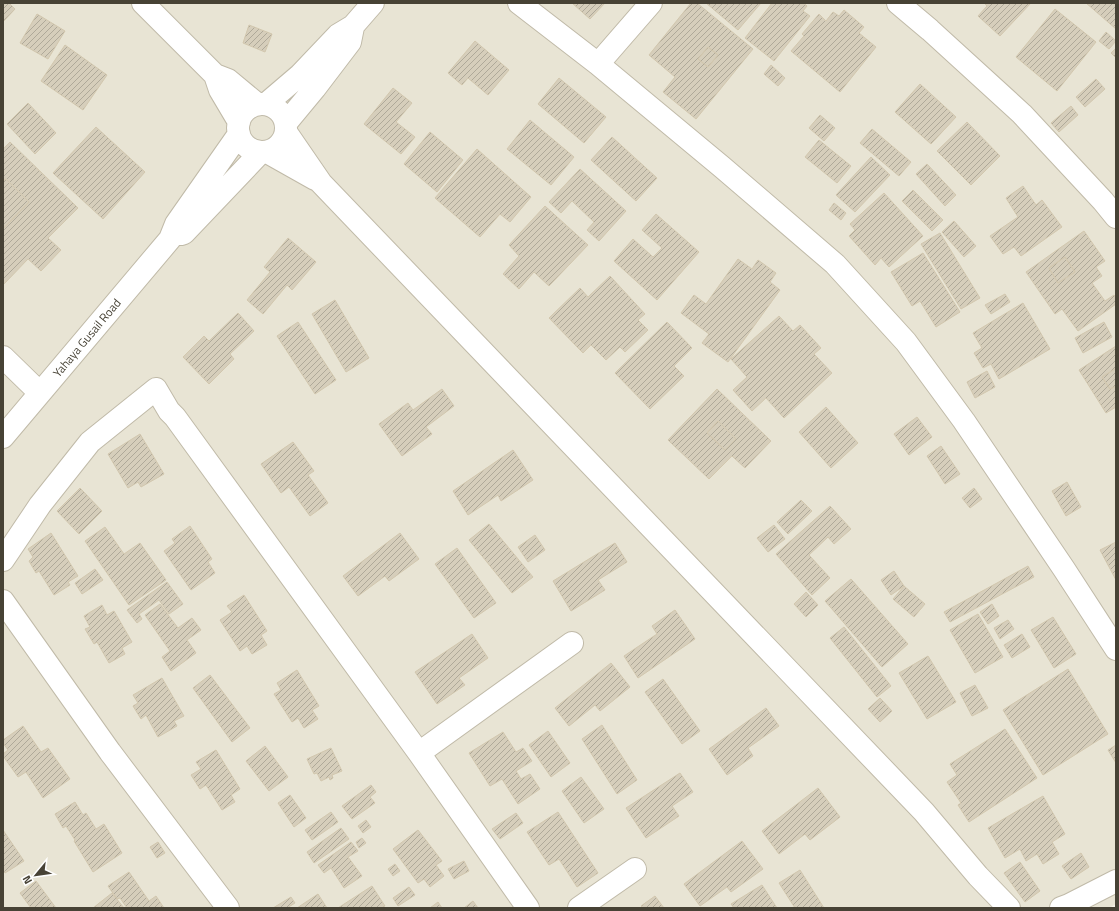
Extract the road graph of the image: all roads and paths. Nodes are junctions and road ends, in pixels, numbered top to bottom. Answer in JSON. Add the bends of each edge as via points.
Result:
{"nodes":[{"id":1,"x":143,"y":3,"type":"edge"},
{"id":2,"x":373,"y":3,"type":"edge"},
{"id":3,"x":519,"y":3,"type":"edge"},
{"id":4,"x":651,"y":3,"type":"edge"},
{"id":5,"x":898,"y":3,"type":"edge"},
{"id":6,"x":353,"y":26,"type":"junction"},
{"id":7,"x":598,"y":64,"type":"junction"},
{"id":8,"x":215,"y":75,"type":"junction"},
{"id":9,"x":261,"y":104,"type":"junction"},
{"id":10,"x":239,"y":128,"type":"junction"},
{"id":11,"x":286,"y":128,"type":"junction"},
{"id":12,"x":264,"y":152,"type":"junction"},
{"id":13,"x":321,"y":183,"type":"junction"},
{"id":14,"x":1116,"y":217,"type":"edge"},
{"id":15,"x":170,"y":239,"type":"junction"},
{"id":16,"x":3,"y":357,"type":"edge"},
{"id":17,"x":40,"y":393,"type":"junction"},
{"id":18,"x":3,"y":437,"type":"edge"},
{"id":19,"x":3,"y":560,"type":"edge"},
{"id":20,"x":3,"y":601,"type":"edge"},
{"id":21,"x":572,"y":643,"type":"dead end"},
{"id":22,"x":1116,"y":649,"type":"edge"},
{"id":23,"x":419,"y":753,"type":"junction"},
{"id":24,"x":635,"y":869,"type":"dead end"},
{"id":25,"x":1116,"y":881,"type":"edge"},
{"id":26,"x":995,"y":899,"type":"edge"},
{"id":27,"x":1065,"y":907,"type":"edge"},
{"id":28,"x":228,"y":908,"type":"edge"},
{"id":29,"x":528,"y":908,"type":"edge"},
{"id":30,"x":579,"y":908,"type":"edge"},
{"id":31,"x":1009,"y":908,"type":"edge"}],
"edges":[{"from":1,"to":8,"type":"street"},
{"from":2,"to":6,"type":"street"},
{"from":3,"to":7,"type":"street"},
{"from":4,"to":7,"type":"street"},
{"from":5,"to":14,"type":"street","via":[[1022,114]]},
{"from":6,"to":9,"type":"street","via":[[338,35],[300,75]]},
{"from":6,"to":11,"type":"street","via":[[350,42]]},
{"from":7,"to":22,"type":"street","via":[[835,264],[906,342],[964,421]]},
{"from":8,"to":9,"type":"street","via":[[228,80]]},
{"from":8,"to":10,"type":"street"},
{"from":9,"to":10,"type":"street","via":[[248,108],[242,114]]},
{"from":9,"to":11,"type":"street","via":[[275,108],[282,114]]},
{"from":10,"to":12,"type":"street","via":[[242,141],[247,147],[253,151]]},
{"from":10,"to":15,"type":"street","via":[[176,224]]},
{"from":11,"to":12,"type":"street","via":[[282,141],[276,148]]},
{"from":11,"to":13,"type":"street"},
{"from":12,"to":13,"type":"street"},
{"from":12,"to":15,"type":"street","via":[[184,233]]},
{"from":13,"to":26,"type":"street","via":[[924,812]]},
{"from":15,"to":17,"type":"street","name":"Yahaya Gusail Road"},
{"from":16,"to":17,"type":"street"},
{"from":17,"to":18,"type":"street","name":"Yahaya Gusail Road"},
{"from":19,"to":23,"type":"street","via":[[40,505],[90,442],[156,389],[169,411]]},
{"from":20,"to":28,"type":"street","via":[[110,752]]},
{"from":21,"to":23,"type":"street"},
{"from":23,"to":29,"type":"street"},
{"from":24,"to":30,"type":"street"},
{"from":25,"to":27,"type":"street"},
{"from":26,"to":31,"type":"street"}]}
